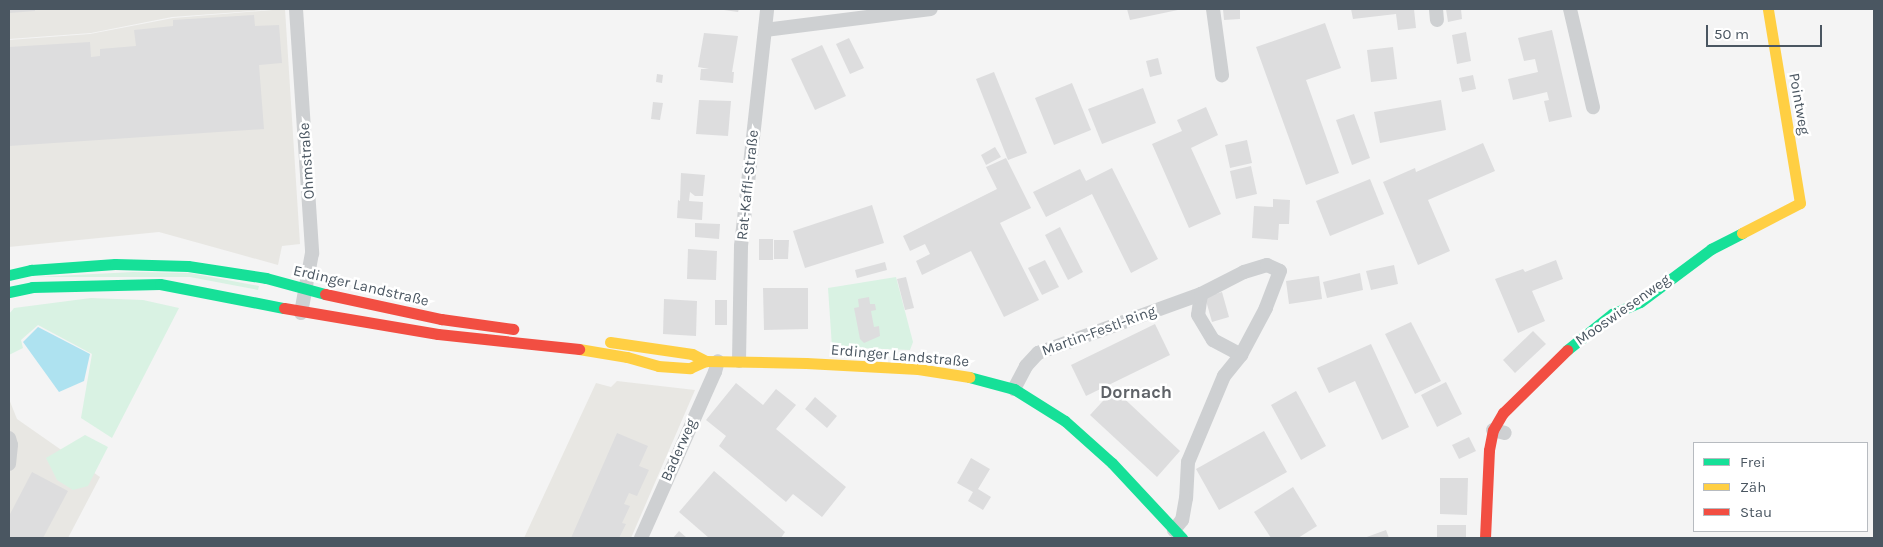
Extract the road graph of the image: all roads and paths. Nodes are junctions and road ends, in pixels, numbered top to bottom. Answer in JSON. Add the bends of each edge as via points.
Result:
{"nodes":[{"id":1,"x":296,"y":9,"type":"edge"},
{"id":2,"x":767,"y":9,"type":"edge"},
{"id":3,"x":931,"y":9,"type":"edge"},
{"id":4,"x":1212,"y":9,"type":"edge"},
{"id":5,"x":1570,"y":9,"type":"edge"},
{"id":6,"x":1768,"y":9,"type":"edge"},
{"id":7,"x":765,"y":30,"type":"junction"},
{"id":8,"x":1222,"y":76,"type":"dead end"},
{"id":9,"x":1593,"y":107,"type":"dead end"},
{"id":10,"x":1800,"y":203,"type":"joint"},
{"id":11,"x":9,"y":274,"type":"edge"},
{"id":12,"x":305,"y":290,"type":"junction"},
{"id":13,"x":9,"y":292,"type":"edge"},
{"id":14,"x":1201,"y":294,"type":"junction"},
{"id":15,"x":301,"y":312,"type":"junction"},
{"id":16,"x":527,"y":331,"type":"dead end"},
{"id":17,"x":547,"y":333,"type":"dead end"},
{"id":18,"x":1241,"y":355,"type":"junction"},
{"id":19,"x":712,"y":361,"type":"junction"},
{"id":20,"x":739,"y":361,"type":"junction"},
{"id":21,"x":1014,"y":389,"type":"junction"},
{"id":22,"x":9,"y":438,"type":"edge"},
{"id":23,"x":9,"y":464,"type":"edge"},
{"id":24,"x":1178,"y":534,"type":"edge"},
{"id":25,"x":640,"y":538,"type":"edge"},
{"id":26,"x":1485,"y":538,"type":"edge"}],
"edges":[{"from":1,"to":12,"type":"street","name":"Ohmstraße","via":[[312,253]]},
{"from":2,"to":7,"type":"street","name":"Rat-Kaffl-Straße"},
{"from":3,"to":7,"type":"street"},
{"from":4,"to":8,"type":"street"},
{"from":5,"to":9,"type":"street"},
{"from":6,"to":10,"type":"street","name":"Pointweg"},
{"from":7,"to":20,"type":"street","name":"Rat-Kaffl-Straße","via":[[741,246]]},
{"from":10,"to":26,"type":"street","name":"Mooswiesenweg","via":[[1711,249],[1640,302],[1612,314],[1589,330],[1503,413],[1499,432],[1489,450]]},
{"from":11,"to":12,"type":"street","name":"Erdinger Landstraße","via":[[115,264],[188,266],[228,271]]},
{"from":12,"to":15,"type":"street","name":"Ohmstraße"},
{"from":12,"to":16,"type":"street","name":"Erdinger Landstraße","via":[[441,319]]},
{"from":13,"to":15,"type":"street","name":"Erdinger Landstraße","via":[[32,287],[160,284]]},
{"from":14,"to":18,"type":"street","via":[[1198,315],[1213,340]]},
{"from":14,"to":18,"type":"street","name":"Martin-Festl-Ring","via":[[1244,272],[1267,265],[1280,271],[1266,308]]},
{"from":14,"to":21,"type":"street","name":"Martin-Festl-Ring","via":[[1038,352]]},
{"from":15,"to":19,"type":"street","name":"Erdinger Landstraße","via":[[438,334],[598,352],[658,366],[690,368]]},
{"from":17,"to":19,"type":"street","name":"Erdinger Landstraße","via":[[692,354]]},
{"from":18,"to":24,"type":"street","name":"Martin-Festl-Ring","via":[[1224,376],[1188,462]]},
{"from":19,"to":20,"type":"street","name":"Erdinger Landstraße"},
{"from":19,"to":25,"type":"street","name":"Baderweg","via":[[715,372]]},
{"from":20,"to":21,"type":"street","name":"Erdinger Landstraße","via":[[949,372]]},
{"from":21,"to":24,"type":"street","name":"Erdinger Landstraße","via":[[1065,420],[1087,439]]},
{"from":22,"to":23,"type":"street"}]}
